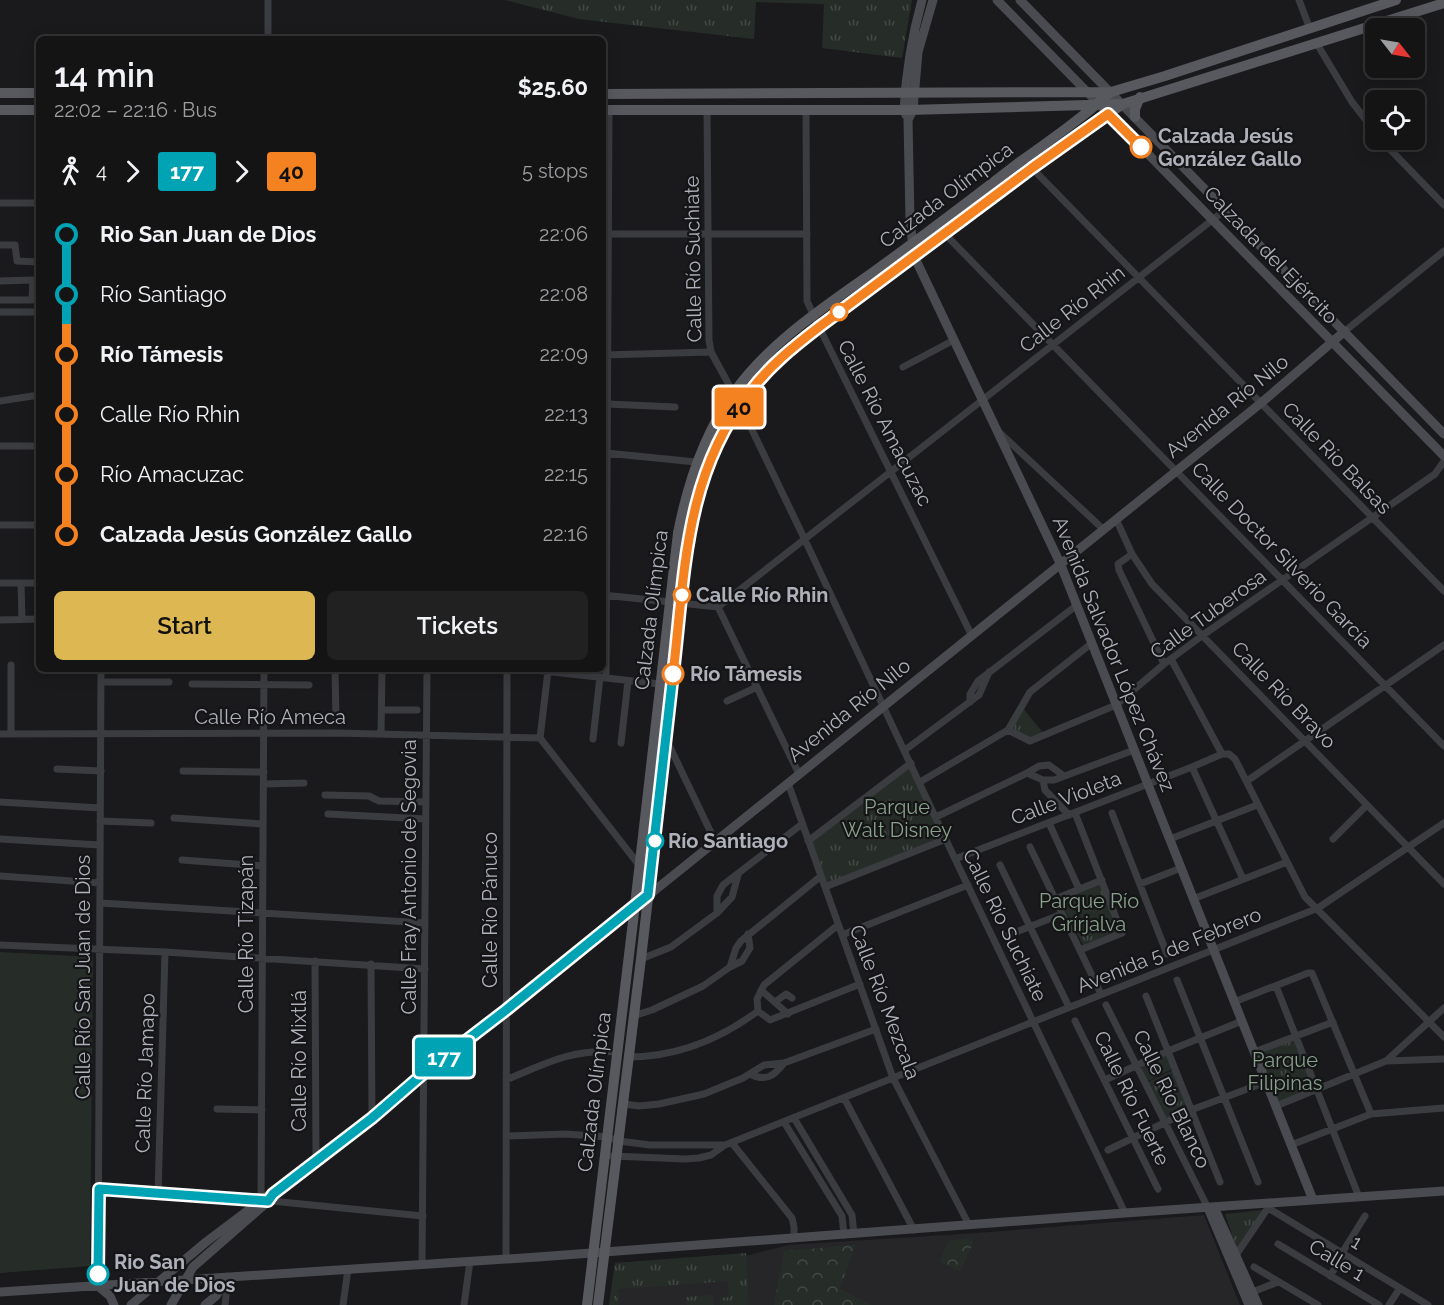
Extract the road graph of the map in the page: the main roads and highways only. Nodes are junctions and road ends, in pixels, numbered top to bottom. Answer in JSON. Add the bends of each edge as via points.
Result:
{"nodes":[{"id":1,"x":922,"y":0,"type":"edge"},
{"id":2,"x":998,"y":0,"type":"edge"},
{"id":3,"x":1020,"y":0,"type":"edge"},
{"id":4,"x":1396,"y":0,"type":"edge"},
{"id":5,"x":933,"y":3,"type":"edge"},
{"id":6,"x":1444,"y":3,"type":"edge"},
{"id":7,"x":1152,"y":80,"type":"junction"},
{"id":8,"x":1087,"y":92,"type":"junction"},
{"id":9,"x":1111,"y":92,"type":"junction"},
{"id":10,"x":0,"y":93,"type":"edge"},
{"id":11,"x":36,"y":93,"type":"edge"},
{"id":12,"x":909,"y":93,"type":"junction"},
{"id":13,"x":606,"y":94,"type":"edge"},
{"id":14,"x":1138,"y":100,"type":"junction"},
{"id":15,"x":1098,"y":104,"type":"junction"},
{"id":16,"x":1123,"y":104,"type":"junction"},
{"id":17,"x":0,"y":110,"type":"edge"},
{"id":18,"x":36,"y":110,"type":"edge"},
{"id":19,"x":606,"y":110,"type":"edge"},
{"id":20,"x":908,"y":114,"type":"junction"},
{"id":21,"x":1108,"y":114,"type":"junction"},
{"id":22,"x":1135,"y":117,"type":"junction"},
{"id":23,"x":912,"y":244,"type":"junction"},
{"id":24,"x":914,"y":256,"type":"junction"},
{"id":25,"x":1345,"y":331,"type":"junction"},
{"id":26,"x":1332,"y":343,"type":"junction"},
{"id":27,"x":1444,"y":434,"type":"edge"},
{"id":28,"x":1444,"y":456,"type":"edge"},
{"id":29,"x":1060,"y":563,"type":"junction"},
{"id":30,"x":648,"y":895,"type":"junction"},
{"id":31,"x":635,"y":905,"type":"junction"},
{"id":32,"x":1444,"y":1191,"type":"edge"},
{"id":33,"x":267,"y":1198,"type":"junction"},
{"id":34,"x":1313,"y":1200,"type":"junction"},
{"id":35,"x":1211,"y":1207,"type":"junction"},
{"id":36,"x":593,"y":1252,"type":"junction"},
{"id":37,"x":605,"y":1252,"type":"junction"},
{"id":38,"x":228,"y":1277,"type":"junction"},
{"id":39,"x":185,"y":1280,"type":"junction"},
{"id":40,"x":159,"y":1282,"type":"junction"},
{"id":41,"x":98,"y":1286,"type":"junction"},
{"id":42,"x":0,"y":1293,"type":"edge"},
{"id":43,"x":1249,"y":1293,"type":"junction"},
{"id":44,"x":114,"y":1305,"type":"edge"},
{"id":45,"x":130,"y":1305,"type":"edge"},
{"id":46,"x":171,"y":1305,"type":"edge"},
{"id":47,"x":205,"y":1305,"type":"edge"},
{"id":48,"x":586,"y":1305,"type":"edge"},
{"id":49,"x":598,"y":1305,"type":"edge"},
{"id":50,"x":1249,"y":1305,"type":"edge"},
{"id":51,"x":1258,"y":1305,"type":"edge"}],
"edges":[{"from":1,"to":12,"type":"main road","name":"Avenida Salvador López Chávez","via":[[912,40]]},
{"from":2,"to":8,"type":"main road","name":"Calzada del Ejército"},
{"from":3,"to":9,"type":"main road","name":"Calzada del Ejército"},
{"from":4,"to":7,"type":"main road"},
{"from":5,"to":12,"type":"main road","name":"Avenida Salvador López Chávez"},
{"from":6,"to":14,"type":"main road"},
{"from":7,"to":9,"type":"main road"},
{"from":7,"to":14,"type":"main road"},
{"from":8,"to":9,"type":"main road"},
{"from":8,"to":12,"type":"main road"},
{"from":8,"to":15,"type":"main road","name":"Calzada del Ejército"},
{"from":9,"to":15,"type":"main road","name":"Calzada Olímpica"},
{"from":9,"to":16,"type":"main road","name":"Calzada del Ejército"},
{"from":10,"to":11,"type":"main road"},
{"from":12,"to":13,"type":"main road"},
{"from":12,"to":20,"type":"main road","name":"Avenida Salvador López Chávez"},
{"from":14,"to":16,"type":"main road"},
{"from":14,"to":22,"type":"main road"},
{"from":15,"to":16,"type":"main road"},
{"from":15,"to":20,"type":"main road"},
{"from":15,"to":21,"type":"main road","name":"Calzada del Ejército"},
{"from":15,"to":23,"type":"main road","name":"Calzada Olímpica"},
{"from":16,"to":21,"type":"main road","name":"Calzada Olímpica"},
{"from":16,"to":22,"type":"main road","name":"Calzada del Ejército"},
{"from":17,"to":18,"type":"main road"},
{"from":19,"to":20,"type":"main road"},
{"from":20,"to":23,"type":"main road","name":"Avenida Salvador López Chávez"},
{"from":21,"to":24,"type":"main road","name":"Calzada Olímpica"},
{"from":21,"to":26,"type":"main road","name":"Calzada del Ejército"},
{"from":22,"to":25,"type":"main road","name":"Calzada del Ejército"},
{"from":23,"to":24,"type":"main road","name":"Avenida Salvador López Chávez"},
{"from":23,"to":31,"type":"main road","name":"Calzada Olímpica","via":[[813,315],[767,354],[734,393],[696,462],[678,533]]},
{"from":24,"to":29,"type":"main road","name":"Avenida Salvador López Chávez"},
{"from":24,"to":30,"type":"main road","name":"Calzada Olímpica","via":[[777,362],[740,405],[717,444],[698,492],[691,524]]},
{"from":25,"to":26,"type":"main road","name":"Avenida Río Nilo"},
{"from":25,"to":27,"type":"main road","name":"Calzada del Ejército"},
{"from":26,"to":28,"type":"main road","name":"Calzada del Ejército"},
{"from":26,"to":29,"type":"main road","name":"Avenida Río Nilo"},
{"from":29,"to":30,"type":"main road","name":"Avenida Río Nilo"},
{"from":29,"to":34,"type":"main road","name":"Avenida Salvador López Chávez"},
{"from":30,"to":31,"type":"main road","name":"Avenida Río Nilo"},
{"from":30,"to":37,"type":"main road","name":"Calzada Olímpica"},
{"from":31,"to":33,"type":"main road","name":"Avenida Río Nilo"},
{"from":31,"to":36,"type":"main road","name":"Calzada Olímpica"},
{"from":32,"to":34,"type":"main road"},
{"from":33,"to":39,"type":"main road","name":"Avenida Río Nilo","via":[[196,1264]]},
{"from":33,"to":40,"type":"main road","name":"Avenida Río Nilo"},
{"from":34,"to":35,"type":"main road","via":[[1270,1206]]},
{"from":35,"to":37,"type":"main road"},
{"from":35,"to":43,"type":"main road"},
{"from":36,"to":37,"type":"main road"},
{"from":36,"to":38,"type":"main road"},
{"from":36,"to":48,"type":"main road","name":"Calzada Olímpica"},
{"from":37,"to":49,"type":"main road","name":"Calzada Olímpica"},
{"from":38,"to":39,"type":"main road"},
{"from":38,"to":47,"type":"main road"},
{"from":39,"to":40,"type":"main road"},
{"from":39,"to":46,"type":"main road","name":"Avenida Río Nilo"},
{"from":40,"to":41,"type":"main road"},
{"from":40,"to":45,"type":"main road","name":"Avenida Río Nilo"},
{"from":41,"to":42,"type":"main road"},
{"from":41,"to":44,"type":"main road"},
{"from":43,"to":50,"type":"main road"},
{"from":43,"to":51,"type":"main road"}]}
